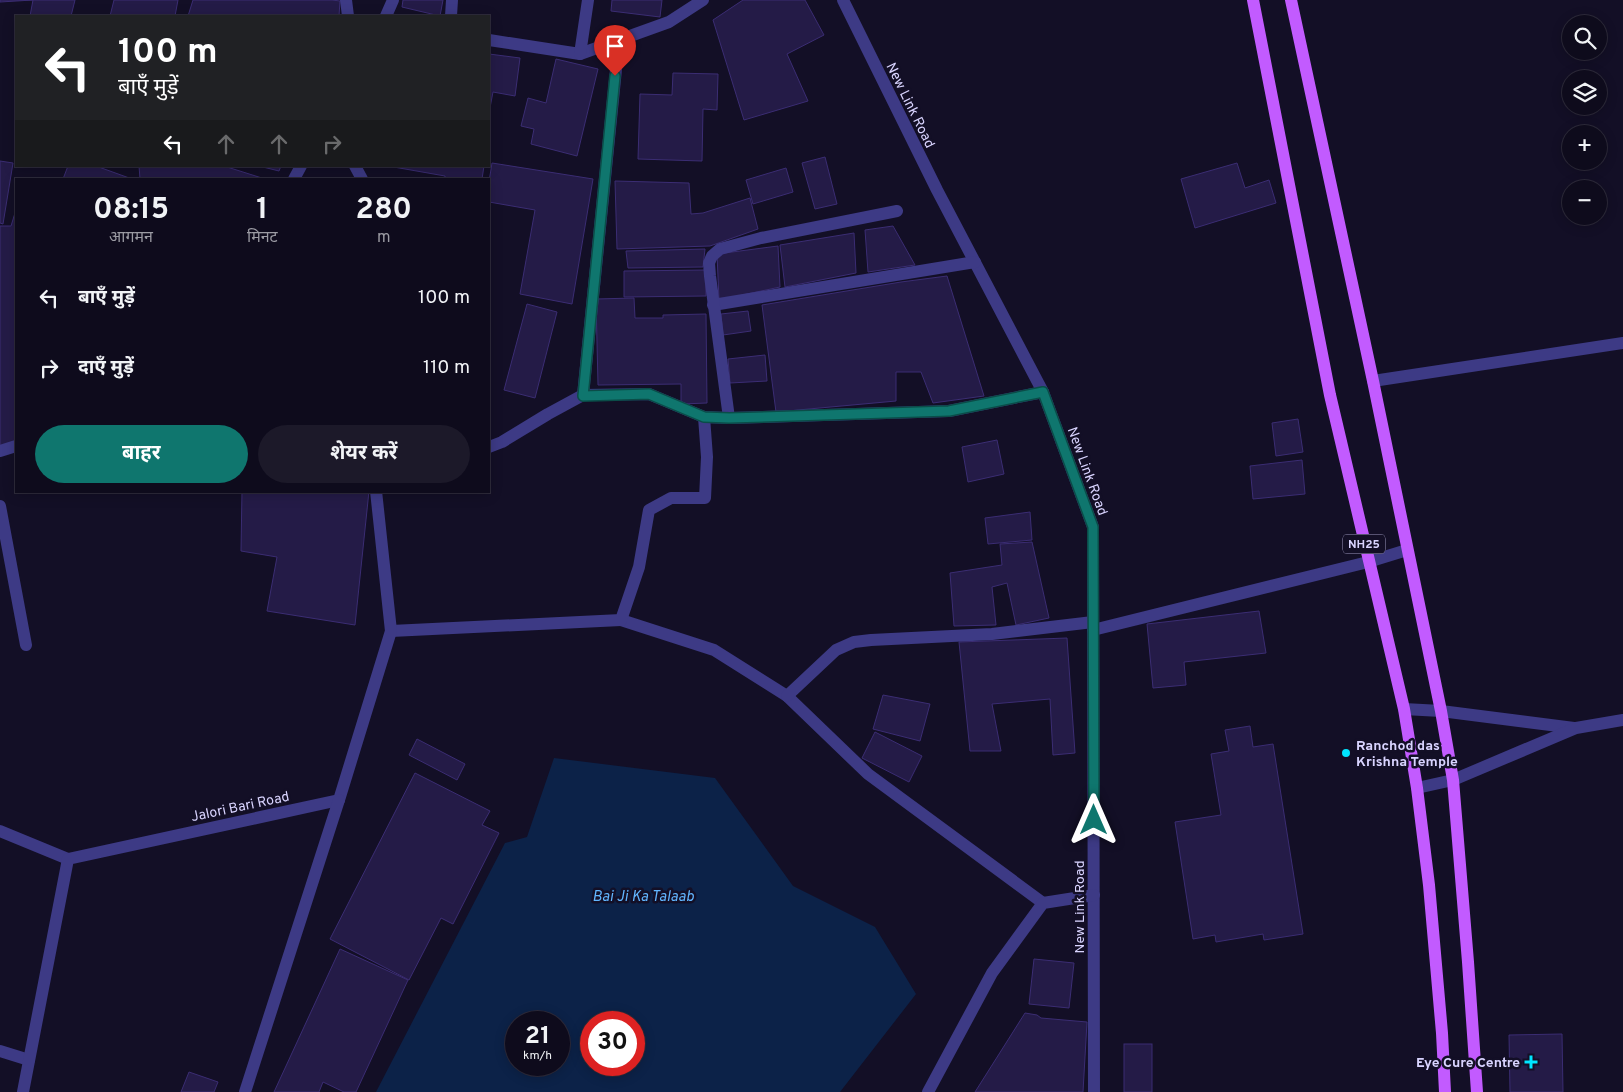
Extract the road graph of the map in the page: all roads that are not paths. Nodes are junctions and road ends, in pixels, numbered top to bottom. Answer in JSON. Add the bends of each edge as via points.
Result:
{"nodes":[{"id":1,"x":346,"y":0,"type":"edge"},
{"id":2,"x":393,"y":0,"type":"edge"},
{"id":3,"x":452,"y":0,"type":"edge"},
{"id":4,"x":588,"y":0,"type":"edge"},
{"id":5,"x":703,"y":0,"type":"edge"},
{"id":6,"x":843,"y":0,"type":"edge"},
{"id":7,"x":1253,"y":0,"type":"edge"},
{"id":8,"x":1291,"y":0,"type":"edge"},
{"id":9,"x":348,"y":15,"type":"edge"},
{"id":10,"x":386,"y":15,"type":"edge"},
{"id":11,"x":451,"y":15,"type":"edge"},
{"id":12,"x":490,"y":40,"type":"edge"},
{"id":13,"x":619,"y":40,"type":"junction"},
{"id":14,"x":580,"y":54,"type":"junction"},
{"id":15,"x":897,"y":211,"type":"dead end"},
{"id":16,"x":975,"y":262,"type":"junction"},
{"id":17,"x":713,"y":305,"type":"junction"},
{"id":18,"x":1623,"y":343,"type":"edge"},
{"id":19,"x":1373,"y":381,"type":"junction"},
{"id":20,"x":1043,"y":392,"type":"junction"},
{"id":21,"x":583,"y":396,"type":"junction"},
{"id":22,"x":704,"y":417,"type":"junction"},
{"id":23,"x":729,"y":418,"type":"junction"},
{"id":24,"x":15,"y":446,"type":"edge"},
{"id":25,"x":490,"y":447,"type":"edge"},
{"id":26,"x":0,"y":451,"type":"edge"},
{"id":27,"x":376,"y":493,"type":"edge"},
{"id":28,"x":0,"y":506,"type":"edge"},
{"id":29,"x":1408,"y":550,"type":"junction"},
{"id":30,"x":1368,"y":562,"type":"junction"},
{"id":31,"x":621,"y":620,"type":"junction"},
{"id":32,"x":1093,"y":626,"type":"junction"},
{"id":33,"x":391,"y":631,"type":"junction"},
{"id":34,"x":26,"y":645,"type":"dead end"},
{"id":35,"x":786,"y":696,"type":"junction"},
{"id":36,"x":1404,"y":709,"type":"junction"},
{"id":37,"x":1441,"y":711,"type":"junction"},
{"id":38,"x":1623,"y":720,"type":"edge"},
{"id":39,"x":1576,"y":728,"type":"junction"},
{"id":40,"x":1453,"y":780,"type":"junction"},
{"id":41,"x":1417,"y":788,"type":"junction"},
{"id":42,"x":340,"y":800,"type":"junction"},
{"id":43,"x":0,"y":832,"type":"edge"},
{"id":44,"x":68,"y":859,"type":"junction"},
{"id":45,"x":1094,"y":895,"type":"junction"},
{"id":46,"x":1042,"y":903,"type":"junction"},
{"id":47,"x":0,"y":1050,"type":"edge"},
{"id":48,"x":29,"y":1060,"type":"junction"},
{"id":49,"x":23,"y":1092,"type":"edge"},
{"id":50,"x":245,"y":1092,"type":"edge"},
{"id":51,"x":928,"y":1092,"type":"edge"},
{"id":52,"x":1094,"y":1092,"type":"edge"},
{"id":53,"x":1444,"y":1092,"type":"edge"},
{"id":54,"x":1477,"y":1092,"type":"edge"}],
"edges":[{"from":1,"to":9,"type":"street"},
{"from":2,"to":10,"type":"street"},
{"from":3,"to":11,"type":"street"},
{"from":4,"to":14,"type":"street"},
{"from":5,"to":13,"type":"street","via":[[669,22]]},
{"from":6,"to":16,"type":"street","name":"New Link Road"},
{"from":7,"to":30,"type":"main road","number":"NH25","via":[[1330,395]]},
{"from":8,"to":19,"type":"main road","number":"NH25"},
{"from":12,"to":14,"type":"street"},
{"from":13,"to":14,"type":"street"},
{"from":13,"to":21,"type":"street"},
{"from":15,"to":17,"type":"street","via":[[720,249],[709,264]]},
{"from":16,"to":17,"type":"street"},
{"from":16,"to":20,"type":"street","name":"New Link Road"},
{"from":17,"to":23,"type":"street"},
{"from":18,"to":19,"type":"street"},
{"from":19,"to":29,"type":"main road","number":"NH25"},
{"from":20,"to":23,"type":"street","via":[[949,411]]},
{"from":20,"to":32,"type":"street","name":"New Link Road","via":[[1093,527]]},
{"from":21,"to":22,"type":"street","via":[[649,394]]},
{"from":21,"to":25,"type":"street"},
{"from":22,"to":23,"type":"street"},
{"from":22,"to":31,"type":"street","via":[[707,457],[705,498],[671,498],[649,510],[640,567]]},
{"from":24,"to":26,"type":"street"},
{"from":27,"to":33,"type":"street"},
{"from":28,"to":34,"type":"street"},
{"from":29,"to":30,"type":"street"},
{"from":29,"to":37,"type":"main road","number":"NH25"},
{"from":30,"to":32,"type":"street"},
{"from":30,"to":36,"type":"main road","number":"NH25"},
{"from":31,"to":33,"type":"street"},
{"from":31,"to":35,"type":"street","via":[[714,650]]},
{"from":32,"to":35,"type":"street","via":[[854,642],[836,650]]},
{"from":32,"to":45,"type":"street","name":"New Link Road"},
{"from":33,"to":42,"type":"street"},
{"from":35,"to":46,"type":"street","via":[[868,774]]},
{"from":36,"to":37,"type":"street"},
{"from":36,"to":41,"type":"main road","number":"NH25"},
{"from":37,"to":39,"type":"street"},
{"from":37,"to":40,"type":"main road","number":"NH25"},
{"from":38,"to":39,"type":"street"},
{"from":39,"to":40,"type":"street"},
{"from":40,"to":41,"type":"street"},
{"from":40,"to":54,"type":"main road","number":"NH25"},
{"from":41,"to":53,"type":"main road","number":"NH25","via":[[1429,885]]},
{"from":42,"to":44,"type":"street","name":"Jalori Bari Road"},
{"from":42,"to":50,"type":"street"},
{"from":43,"to":44,"type":"street"},
{"from":44,"to":48,"type":"street"},
{"from":45,"to":46,"type":"street"},
{"from":45,"to":52,"type":"street","name":"New Link Road"},
{"from":46,"to":51,"type":"street","via":[[992,973]]},
{"from":47,"to":48,"type":"street"},
{"from":48,"to":49,"type":"street"}]}
